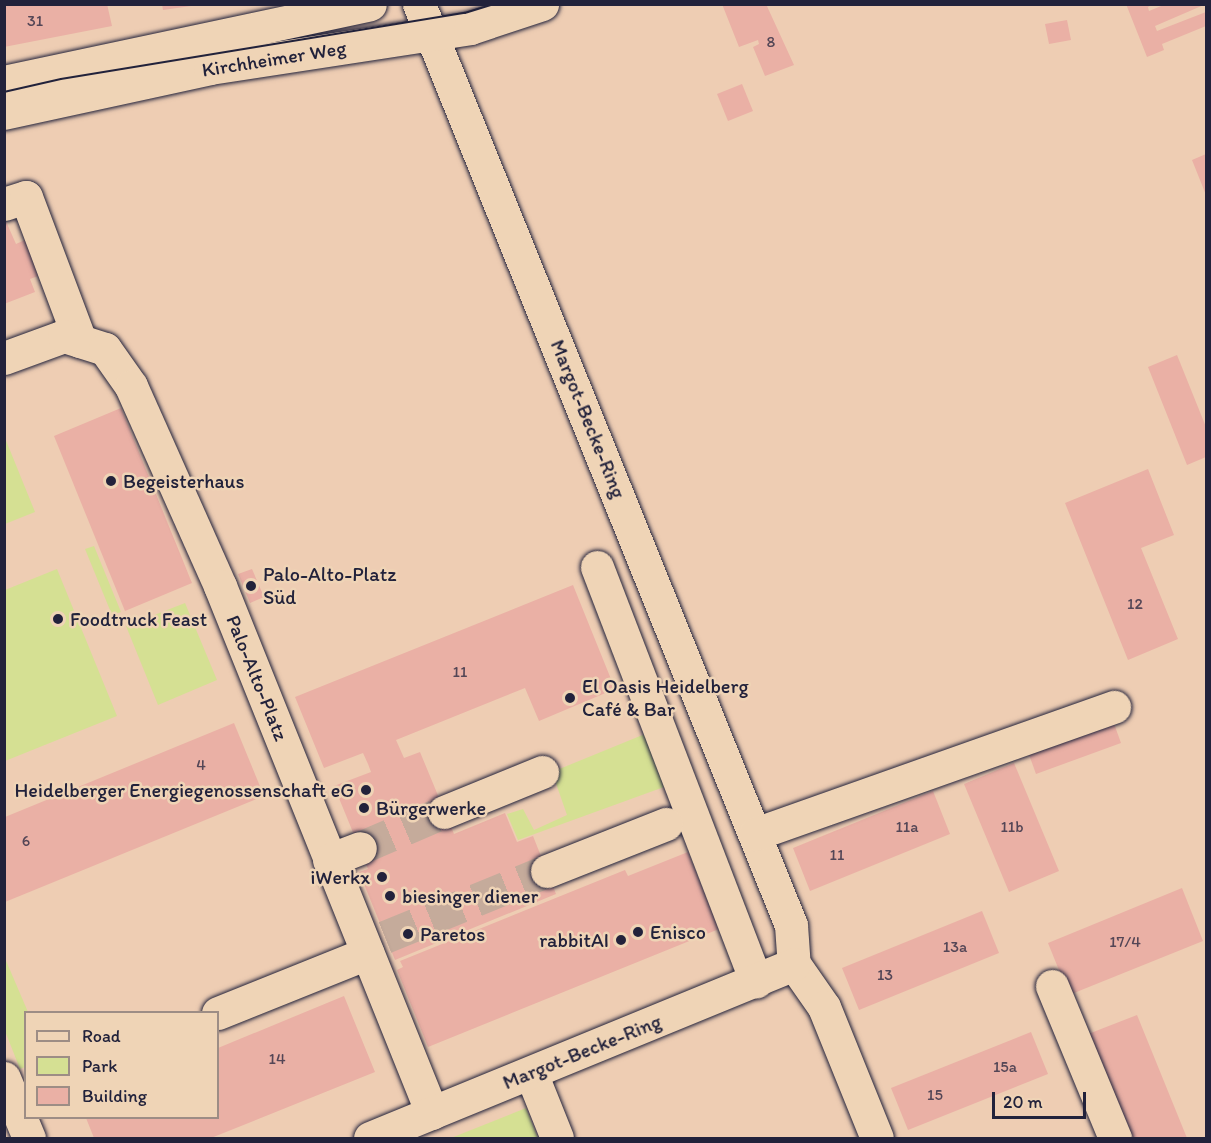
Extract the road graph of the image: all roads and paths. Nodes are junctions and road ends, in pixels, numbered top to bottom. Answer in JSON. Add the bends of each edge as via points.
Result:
{"nodes":[{"id":1,"x":542,"y":4,"type":"edge"},
{"id":2,"x":363,"y":6,"type":"edge"},
{"id":3,"x":424,"y":19,"type":"edge"},
{"id":4,"x":4,"y":82,"type":"edge"},
{"id":5,"x":4,"y":113,"type":"edge"},
{"id":6,"x":4,"y":204,"type":"edge"},
{"id":7,"x":80,"y":341,"type":"junction"},
{"id":8,"x":4,"y":358,"type":"edge"},
{"id":9,"x":597,"y":567,"type":"dead end"},
{"id":10,"x":1114,"y":707,"type":"dead end"},
{"id":11,"x":542,"y":772,"type":"dead end"},
{"id":12,"x":444,"y":812,"type":"tunnel mouth"},
{"id":13,"x":666,"y":824,"type":"dead end"},
{"id":14,"x":754,"y":834,"type":"junction"},
{"id":15,"x":360,"y":848,"type":"tunnel mouth"},
{"id":16,"x":329,"y":860,"type":"junction"},
{"id":17,"x":547,"y":871,"type":"tunnel mouth"},
{"id":18,"x":372,"y":945,"type":"junction"},
{"id":19,"x":794,"y":964,"type":"junction"},
{"id":20,"x":756,"y":982,"type":"junction"},
{"id":21,"x":1052,"y":986,"type":"dead end"},
{"id":22,"x":219,"y":1013,"type":"edge"},
{"id":23,"x":531,"y":1073,"type":"junction"},
{"id":24,"x":11,"y":1090,"type":"edge"},
{"id":25,"x":432,"y":1113,"type":"junction"},
{"id":26,"x":29,"y":1138,"type":"edge"},
{"id":27,"x":370,"y":1138,"type":"edge"},
{"id":28,"x":557,"y":1138,"type":"edge"},
{"id":29,"x":877,"y":1138,"type":"edge"},
{"id":30,"x":1115,"y":1138,"type":"edge"}],
"edges":[{"from":1,"to":3,"type":"street","name":"Kirchheimer Weg","via":[[470,28]]},
{"from":2,"to":4,"type":"street","name":"Kirchheimer Weg"},
{"from":3,"to":5,"type":"street","name":"Kirchheimer Weg"},
{"from":3,"to":14,"type":"street","name":"Margot-Becke-Ring"},
{"from":6,"to":7,"type":"street","via":[[26,197]]},
{"from":7,"to":8,"type":"street","name":"Palo-Alto-Platz","via":[[64,336]]},
{"from":7,"to":16,"type":"street","name":"Palo-Alto-Platz","via":[[105,349],[131,386],[220,586]]},
{"from":9,"to":20,"type":"street"},
{"from":10,"to":14,"type":"street"},
{"from":11,"to":12,"type":"street"},
{"from":13,"to":17,"type":"street"},
{"from":14,"to":19,"type":"street","name":"Margot-Becke-Ring","via":[[791,925]]},
{"from":15,"to":16,"type":"street"},
{"from":16,"to":18,"type":"street","name":"Palo-Alto-Platz"},
{"from":18,"to":22,"type":"street"},
{"from":18,"to":25,"type":"street","name":"Palo-Alto-Platz"},
{"from":19,"to":20,"type":"street","name":"Margot-Becke-Ring"},
{"from":19,"to":29,"type":"street","via":[[824,1007]]},
{"from":20,"to":23,"type":"street","name":"Margot-Becke-Ring"},
{"from":21,"to":30,"type":"street"},
{"from":23,"to":25,"type":"street","name":"Margot-Becke-Ring"},
{"from":23,"to":28,"type":"street"},
{"from":24,"to":26,"type":"street"},
{"from":25,"to":27,"type":"street","name":"Margot-Becke-Ring"}]}
